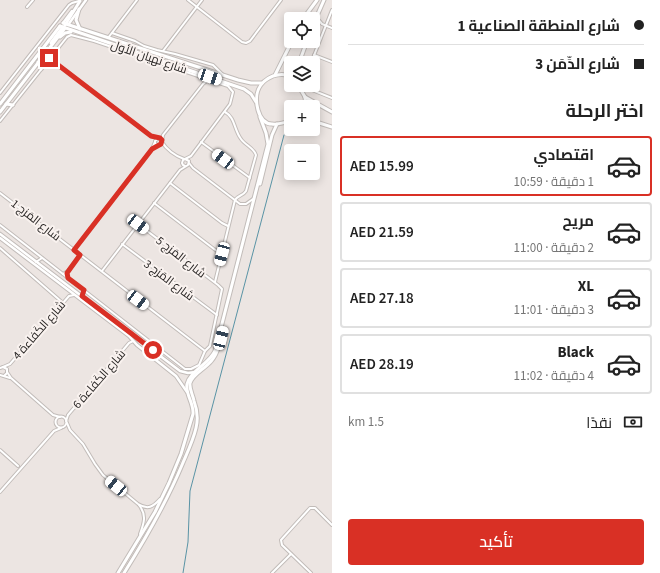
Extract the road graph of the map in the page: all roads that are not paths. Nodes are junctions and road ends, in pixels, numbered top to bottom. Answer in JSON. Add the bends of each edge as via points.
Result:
{"nodes":[{"id":1,"x":33,"y":0,"type":"edge"},
{"id":2,"x":86,"y":0,"type":"edge"},
{"id":3,"x":137,"y":0,"type":"edge"},
{"id":4,"x":188,"y":0,"type":"edge"},
{"id":5,"x":202,"y":0,"type":"edge"},
{"id":6,"x":281,"y":0,"type":"edge"},
{"id":7,"x":317,"y":0,"type":"edge"},
{"id":8,"x":324,"y":0,"type":"edge"},
{"id":9,"x":81,"y":1,"type":"edge"},
{"id":10,"x":27,"y":7,"type":"dead end"},
{"id":11,"x":197,"y":7,"type":"junction"},
{"id":12,"x":79,"y":9,"type":"junction"},
{"id":13,"x":332,"y":10,"type":"edge"},
{"id":14,"x":309,"y":12,"type":"edge"},
{"id":15,"x":319,"y":12,"type":"edge"},
{"id":16,"x":322,"y":24,"type":"edge"},
{"id":17,"x":64,"y":26,"type":"junction"},
{"id":18,"x":326,"y":26,"type":"junction"},
{"id":19,"x":332,"y":28,"type":"edge"},
{"id":20,"x":80,"y":29,"type":"junction"},
{"id":21,"x":74,"y":32,"type":"junction"},
{"id":22,"x":112,"y":33,"type":"junction"},
{"id":23,"x":89,"y":37,"type":"junction"},
{"id":24,"x":108,"y":38,"type":"junction"},
{"id":25,"x":57,"y":39,"type":"junction"},
{"id":26,"x":94,"y":41,"type":"junction"},
{"id":27,"x":288,"y":48,"type":"edge"},
{"id":28,"x":48,"y":50,"type":"junction"},
{"id":29,"x":162,"y":52,"type":"junction"},
{"id":30,"x":314,"y":55,"type":"joint"},
{"id":31,"x":181,"y":56,"type":"junction"},
{"id":32,"x":49,"y":58,"type":"junction"},
{"id":33,"x":176,"y":60,"type":"junction"},
{"id":34,"x":38,"y":62,"type":"junction"},
{"id":35,"x":332,"y":62,"type":"edge"},
{"id":36,"x":41,"y":69,"type":"junction"},
{"id":37,"x":284,"y":75,"type":"edge"},
{"id":38,"x":224,"y":76,"type":"junction"},
{"id":39,"x":274,"y":76,"type":"junction"},
{"id":40,"x":201,"y":77,"type":"junction"},
{"id":41,"x":208,"y":80,"type":"junction"},
{"id":42,"x":262,"y":83,"type":"junction"},
{"id":43,"x":203,"y":84,"type":"junction"},
{"id":44,"x":230,"y":87,"type":"junction"},
{"id":45,"x":238,"y":87,"type":"junction"},
{"id":46,"x":302,"y":92,"type":"edge"},
{"id":47,"x":317,"y":92,"type":"edge"},
{"id":48,"x":0,"y":93,"type":"edge"},
{"id":49,"x":305,"y":97,"type":"junction"},
{"id":50,"x":332,"y":98,"type":"edge"},
{"id":51,"x":305,"y":100,"type":"edge"},
{"id":52,"x":256,"y":102,"type":"junction"},
{"id":53,"x":0,"y":104,"type":"edge"},
{"id":54,"x":6,"y":104,"type":"junction"},
{"id":55,"x":13,"y":105,"type":"junction"},
{"id":56,"x":0,"y":112,"type":"edge"},
{"id":57,"x":225,"y":112,"type":"junction"},
{"id":58,"x":332,"y":112,"type":"edge"},
{"id":59,"x":260,"y":117,"type":"junction"},
{"id":60,"x":0,"y":121,"type":"edge"},
{"id":61,"x":284,"y":122,"type":"edge"},
{"id":62,"x":277,"y":124,"type":"junction"},
{"id":63,"x":320,"y":124,"type":"edge"},
{"id":64,"x":332,"y":128,"type":"edge"},
{"id":65,"x":163,"y":135,"type":"junction"},
{"id":66,"x":151,"y":136,"type":"junction"},
{"id":67,"x":158,"y":138,"type":"junction"},
{"id":68,"x":155,"y":142,"type":"junction"},
{"id":69,"x":162,"y":142,"type":"junction"},
{"id":70,"x":201,"y":142,"type":"junction"},
{"id":71,"x":159,"y":145,"type":"junction"},
{"id":72,"x":165,"y":147,"type":"junction"},
{"id":73,"x":152,"y":149,"type":"junction"},
{"id":74,"x":191,"y":156,"type":"junction"},
{"id":75,"x":178,"y":157,"type":"junction"},
{"id":76,"x":185,"y":159,"type":"junction"},
{"id":77,"x":182,"y":163,"type":"junction"},
{"id":78,"x":189,"y":163,"type":"junction"},
{"id":79,"x":186,"y":166,"type":"junction"},
{"id":80,"x":193,"y":168,"type":"junction"},
{"id":81,"x":180,"y":170,"type":"junction"},
{"id":82,"x":250,"y":178,"type":"junction"},
{"id":83,"x":170,"y":183,"type":"junction"},
{"id":84,"x":0,"y":193,"type":"edge"},
{"id":85,"x":239,"y":196,"type":"junction"},
{"id":86,"x":231,"y":198,"type":"junction"},
{"id":87,"x":254,"y":199,"type":"junction"},
{"id":88,"x":235,"y":200,"type":"junction"},
{"id":89,"x":154,"y":204,"type":"junction"},
{"id":90,"x":240,"y":204,"type":"junction"},
{"id":91,"x":138,"y":224,"type":"junction"},
{"id":92,"x":0,"y":225,"type":"edge"},
{"id":93,"x":229,"y":226,"type":"junction"},
{"id":94,"x":1,"y":236,"type":"edge"},
{"id":95,"x":122,"y":244,"type":"junction"},
{"id":96,"x":0,"y":248,"type":"edge"},
{"id":97,"x":74,"y":250,"type":"junction"},
{"id":98,"x":222,"y":254,"type":"junction"},
{"id":99,"x":80,"y":255,"type":"junction"},
{"id":100,"x":42,"y":259,"type":"junction"},
{"id":101,"x":36,"y":262,"type":"junction"},
{"id":102,"x":40,"y":265,"type":"junction"},
{"id":103,"x":68,"y":271,"type":"junction"},
{"id":104,"x":102,"y":271,"type":"junction"},
{"id":105,"x":63,"y":274,"type":"junction"},
{"id":106,"x":216,"y":275,"type":"junction"},
{"id":107,"x":68,"y":278,"type":"junction"},
{"id":108,"x":210,"y":279,"type":"junction"},
{"id":109,"x":215,"y":282,"type":"junction"},
{"id":110,"x":68,"y":290,"type":"junction"},
{"id":111,"x":83,"y":291,"type":"junction"},
{"id":112,"x":78,"y":293,"type":"junction"},
{"id":113,"x":74,"y":295,"type":"junction"},
{"id":114,"x":82,"y":296,"type":"junction"},
{"id":115,"x":68,"y":297,"type":"junction"},
{"id":116,"x":63,"y":303,"type":"junction"},
{"id":117,"x":216,"y":316,"type":"junction"},
{"id":118,"x":113,"y":322,"type":"junction"},
{"id":119,"x":129,"y":336,"type":"junction"},
{"id":120,"x":134,"y":341,"type":"junction"},
{"id":121,"x":129,"y":344,"type":"junction"},
{"id":122,"x":158,"y":349,"type":"junction"},
{"id":123,"x":153,"y":350,"type":"junction"},
{"id":124,"x":205,"y":350,"type":"junction"},
{"id":125,"x":157,"y":354,"type":"junction"},
{"id":126,"x":10,"y":364,"type":"junction"},
{"id":127,"x":1,"y":367,"type":"edge"},
{"id":128,"x":8,"y":372,"type":"junction"},
{"id":129,"x":196,"y":372,"type":"junction"},
{"id":130,"x":2,"y":376,"type":"edge"},
{"id":131,"x":11,"y":378,"type":"junction"},
{"id":132,"x":193,"y":403,"type":"junction"},
{"id":133,"x":53,"y":415,"type":"junction"},
{"id":134,"x":68,"y":415,"type":"junction"},
{"id":135,"x":60,"y":417,"type":"junction"},
{"id":136,"x":66,"y":422,"type":"junction"},
{"id":137,"x":56,"y":423,"type":"junction"},
{"id":138,"x":62,"y":428,"type":"junction"},
{"id":139,"x":54,"y":430,"type":"junction"},
{"id":140,"x":70,"y":430,"type":"junction"},
{"id":141,"x":0,"y":450,"type":"edge"},
{"id":142,"x":184,"y":460,"type":"junction"},
{"id":143,"x":178,"y":462,"type":"junction"},
{"id":144,"x":18,"y":466,"type":"dead end"},
{"id":145,"x":0,"y":492,"type":"edge"},
{"id":146,"x":163,"y":496,"type":"junction"},
{"id":147,"x":138,"y":504,"type":"junction"},
{"id":148,"x":332,"y":525,"type":"edge"},
{"id":149,"x":139,"y":538,"type":"junction"},
{"id":150,"x":291,"y":554,"type":"junction"},
{"id":151,"x":118,"y":573,"type":"edge"},
{"id":152,"x":124,"y":573,"type":"edge"},
{"id":153,"x":272,"y":573,"type":"edge"},
{"id":154,"x":311,"y":573,"type":"edge"}],
"edges":[{"from":1,"to":10,"type":"street"},
{"from":2,"to":12,"type":"street"},
{"from":3,"to":22,"type":"street"},
{"from":4,"to":11,"type":"street"},
{"from":5,"to":11,"type":"street"},
{"from":6,"to":11,"type":"street","via":[[246,43]]},
{"from":7,"to":14,"type":"main road"},
{"from":8,"to":15,"type":"main road"},
{"from":9,"to":17,"type":"main road"},
{"from":9,"to":48,"type":"street","via":[[69,5]]},
{"from":11,"to":29,"type":"street"},
{"from":12,"to":17,"type":"street"},
{"from":12,"to":20,"type":"main road","via":[[76,20]]},
{"from":13,"to":18,"type":"street"},
{"from":16,"to":18,"type":"street"},
{"from":17,"to":20,"type":"main road","name":"شارع نهيان الأول"},
{"from":17,"to":21,"type":"main road","name":"شارع نهيان الأول"},
{"from":17,"to":25,"type":"main road"},
{"from":17,"to":28,"type":"main road"},
{"from":17,"to":53,"type":"main road"},
{"from":18,"to":19,"type":"street"},
{"from":18,"to":30,"type":"street"},
{"from":20,"to":24,"type":"main road","name":"شارع نهيان الأول"},
{"from":21,"to":23,"type":"main road","name":"شارع نهيان الأول"},
{"from":21,"to":25,"type":"main road","via":[[65,33]]},
{"from":22,"to":24,"type":"street"},
{"from":22,"to":29,"type":"street"},
{"from":23,"to":26,"type":"main road"},
{"from":23,"to":45,"type":"main road","name":"شارع نهيان الأول"},
{"from":24,"to":33,"type":"main road","name":"شارع نهيان الأول"},
{"from":25,"to":28,"type":"main road"},
{"from":26,"to":32,"type":"street","via":[[68,35]]},
{"from":26,"to":40,"type":"street"},
{"from":27,"to":39,"type":"main road"},
{"from":28,"to":34,"type":"main road"},
{"from":29,"to":31,"type":"street"},
{"from":30,"to":35,"type":"street"},
{"from":31,"to":33,"type":"main road"},
{"from":31,"to":38,"type":"street","via":[[214,66]]},
{"from":32,"to":36,"type":"street"},
{"from":32,"to":66,"type":"street"},
{"from":33,"to":38,"type":"main road","name":"شارع نهيان الأول"},
{"from":34,"to":36,"type":"main road"},
{"from":34,"to":54,"type":"main road"},
{"from":36,"to":55,"type":"street"},
{"from":37,"to":39,"type":"main road"},
{"from":38,"to":42,"type":"main road","name":"شارع نهيان الأول","via":[[243,82]]},
{"from":39,"to":42,"type":"main road"},
{"from":40,"to":41,"type":"street"},
{"from":40,"to":43,"type":"street"},
{"from":41,"to":43,"type":"street"},
{"from":41,"to":44,"type":"street"},
{"from":42,"to":52,"type":"main road"},
{"from":43,"to":65,"type":"street"},
{"from":44,"to":45,"type":"main road"},
{"from":44,"to":57,"type":"street","via":[[233,92],[232,101]]},
{"from":45,"to":52,"type":"main road","name":"شارع نهيان الأول","via":[[249,92]]},
{"from":46,"to":49,"type":"main road"},
{"from":47,"to":50,"type":"street"},
{"from":49,"to":51,"type":"main road"},
{"from":49,"to":58,"type":"main road"},
{"from":52,"to":59,"type":"main road"},
{"from":54,"to":55,"type":"main road"},
{"from":54,"to":56,"type":"main road"},
{"from":55,"to":60,"type":"street"},
{"from":57,"to":70,"type":"street"},
{"from":57,"to":82,"type":"street","via":[[232,117],[240,137],[255,152]]},
{"from":59,"to":62,"type":"main road","via":[[267,123]]},
{"from":59,"to":87,"type":"main road","via":[[268,143]]},
{"from":61,"to":62,"type":"main road"},
{"from":62,"to":142,"type":"main road","via":[[272,135],[217,354],[190,383],[197,423]]},
{"from":63,"to":64,"type":"main road"},
{"from":65,"to":67,"type":"street"},
{"from":65,"to":69,"type":"street"},
{"from":66,"to":67,"type":"street"},
{"from":66,"to":68,"type":"street"},
{"from":67,"to":68,"type":"street"},
{"from":67,"to":69,"type":"street"},
{"from":68,"to":71,"type":"street"},
{"from":68,"to":73,"type":"street"},
{"from":69,"to":71,"type":"street"},
{"from":69,"to":72,"type":"street"},
{"from":70,"to":74,"type":"street"},
{"from":70,"to":82,"type":"street"},
{"from":71,"to":72,"type":"street"},
{"from":71,"to":73,"type":"street"},
{"from":72,"to":75,"type":"street"},
{"from":73,"to":97,"type":"street"},
{"from":74,"to":76,"type":"street"},
{"from":74,"to":78,"type":"street"},
{"from":75,"to":76,"type":"street"},
{"from":75,"to":77,"type":"street"},
{"from":76,"to":77,"type":"street"},
{"from":76,"to":78,"type":"street"},
{"from":77,"to":79,"type":"street"},
{"from":77,"to":81,"type":"street"},
{"from":78,"to":79,"type":"street"},
{"from":78,"to":80,"type":"street"},
{"from":79,"to":80,"type":"street"},
{"from":79,"to":81,"type":"street"},
{"from":80,"to":86,"type":"street"},
{"from":81,"to":83,"type":"street"},
{"from":82,"to":85,"type":"street","via":[[246,191]]},
{"from":83,"to":89,"type":"street"},
{"from":83,"to":93,"type":"street"},
{"from":84,"to":97,"type":"street","name":"شارع المَزج 1"},
{"from":85,"to":86,"type":"street"},
{"from":85,"to":88,"type":"street"},
{"from":85,"to":90,"type":"street"},
{"from":86,"to":88,"type":"street"},
{"from":87,"to":90,"type":"street","via":[[246,204]]},
{"from":87,"to":129,"type":"main road","via":[[215,351],[210,360]]},
{"from":88,"to":90,"type":"street"},
{"from":88,"to":93,"type":"street"},
{"from":89,"to":91,"type":"street"},
{"from":89,"to":98,"type":"street"},
{"from":91,"to":95,"type":"street"},
{"from":91,"to":108,"type":"street","name":"شارع المَزج 5"},
{"from":92,"to":100,"type":"street"},
{"from":93,"to":98,"type":"street"},
{"from":94,"to":101,"type":"street"},
{"from":94,"to":110,"type":"street","via":[[4,241]]},
{"from":95,"to":104,"type":"street"},
{"from":95,"to":117,"type":"street","name":"شارع المَزج 3"},
{"from":96,"to":116,"type":"street"},
{"from":97,"to":99,"type":"street","name":"شارع المَزج 1"},
{"from":98,"to":106,"type":"street"},
{"from":99,"to":103,"type":"street"},
{"from":99,"to":104,"type":"street","name":"شارع المَزج 1"},
{"from":100,"to":101,"type":"street"},
{"from":100,"to":102,"type":"street"},
{"from":100,"to":105,"type":"street"},
{"from":101,"to":102,"type":"street"},
{"from":102,"to":112,"type":"street"},
{"from":103,"to":105,"type":"street"},
{"from":103,"to":107,"type":"street"},
{"from":104,"to":124,"type":"street","name":"شارع المَزج 1"},
{"from":105,"to":107,"type":"street"},
{"from":106,"to":108,"type":"street"},
{"from":106,"to":109,"type":"street"},
{"from":107,"to":111,"type":"street"},
{"from":108,"to":109,"type":"street","name":"شارع المَزج 5"},
{"from":109,"to":117,"type":"street","name":"شارع المَزج 5","via":[[222,291]]},
{"from":110,"to":113,"type":"street"},
{"from":110,"to":115,"type":"street","name":"شارع الكَفاءة 4"},
{"from":111,"to":112,"type":"street"},
{"from":111,"to":114,"type":"street"},
{"from":111,"to":122,"type":"street"},
{"from":112,"to":114,"type":"street"},
{"from":113,"to":115,"type":"street","name":"شارع الكَفاءة 4"},
{"from":113,"to":118,"type":"street"},
{"from":114,"to":118,"type":"street","via":[[109,316]]},
{"from":115,"to":116,"type":"street","name":"شارع الكَفاءة 4"},
{"from":116,"to":126,"type":"street","name":"شارع الكَفاءة 4"},
{"from":117,"to":124,"type":"street","via":[[210,345]]},
{"from":118,"to":119,"type":"street"},
{"from":118,"to":123,"type":"street"},
{"from":119,"to":120,"type":"street"},
{"from":119,"to":121,"type":"street","name":"شارع الكَفاءة 6"},
{"from":120,"to":121,"type":"street","name":"شارع الكَفاءة 6"},
{"from":120,"to":132,"type":"street","via":[[176,376]]},
{"from":121,"to":134,"type":"street","name":"شارع الكَفاءة 6"},
{"from":122,"to":123,"type":"street"},
{"from":122,"to":124,"type":"street","via":[[188,370],[200,364]]},
{"from":122,"to":125,"type":"street"},
{"from":123,"to":125,"type":"street"},
{"from":125,"to":129,"type":"street","via":[[182,372]]},
{"from":126,"to":127,"type":"street","name":"شارع الكَفاءة 4"},
{"from":126,"to":128,"type":"street","name":"شارع الكَفاءة 4"},
{"from":127,"to":128,"type":"street","via":[[6,368]]},
{"from":128,"to":130,"type":"street"},
{"from":128,"to":131,"type":"street"},
{"from":129,"to":132,"type":"main road","via":[[187,385]]},
{"from":130,"to":131,"type":"street"},
{"from":131,"to":133,"type":"street"},
{"from":132,"to":143,"type":"main road","via":[[192,419]]},
{"from":133,"to":135,"type":"street"},
{"from":133,"to":137,"type":"street"},
{"from":134,"to":135,"type":"street","name":"شارع الكَفاءة 6"},
{"from":134,"to":136,"type":"street","name":"شارع الكَفاءة 6"},
{"from":135,"to":136,"type":"street"},
{"from":135,"to":137,"type":"street"},
{"from":136,"to":138,"type":"street"},
{"from":136,"to":140,"type":"street"},
{"from":137,"to":138,"type":"street"},
{"from":137,"to":139,"type":"street"},
{"from":138,"to":139,"type":"street"},
{"from":138,"to":140,"type":"street"},
{"from":139,"to":145,"type":"street"},
{"from":140,"to":147,"type":"street","via":[[83,444],[103,475]]},
{"from":141,"to":144,"type":"street"},
{"from":142,"to":143,"type":"main road","via":[[188,444]]},
{"from":142,"to":152,"type":"main road","via":[[162,510]]},
{"from":143,"to":146,"type":"main road"},
{"from":146,"to":147,"type":"street","via":[[151,507]]},
{"from":146,"to":149,"type":"main road"},
{"from":147,"to":149,"type":"street","via":[[144,518]]},
{"from":148,"to":150,"type":"street","via":[[315,508],[309,508],[281,540],[282,545]]},
{"from":149,"to":151,"type":"main road"},
{"from":150,"to":153,"type":"street"},
{"from":150,"to":154,"type":"street"}]}
